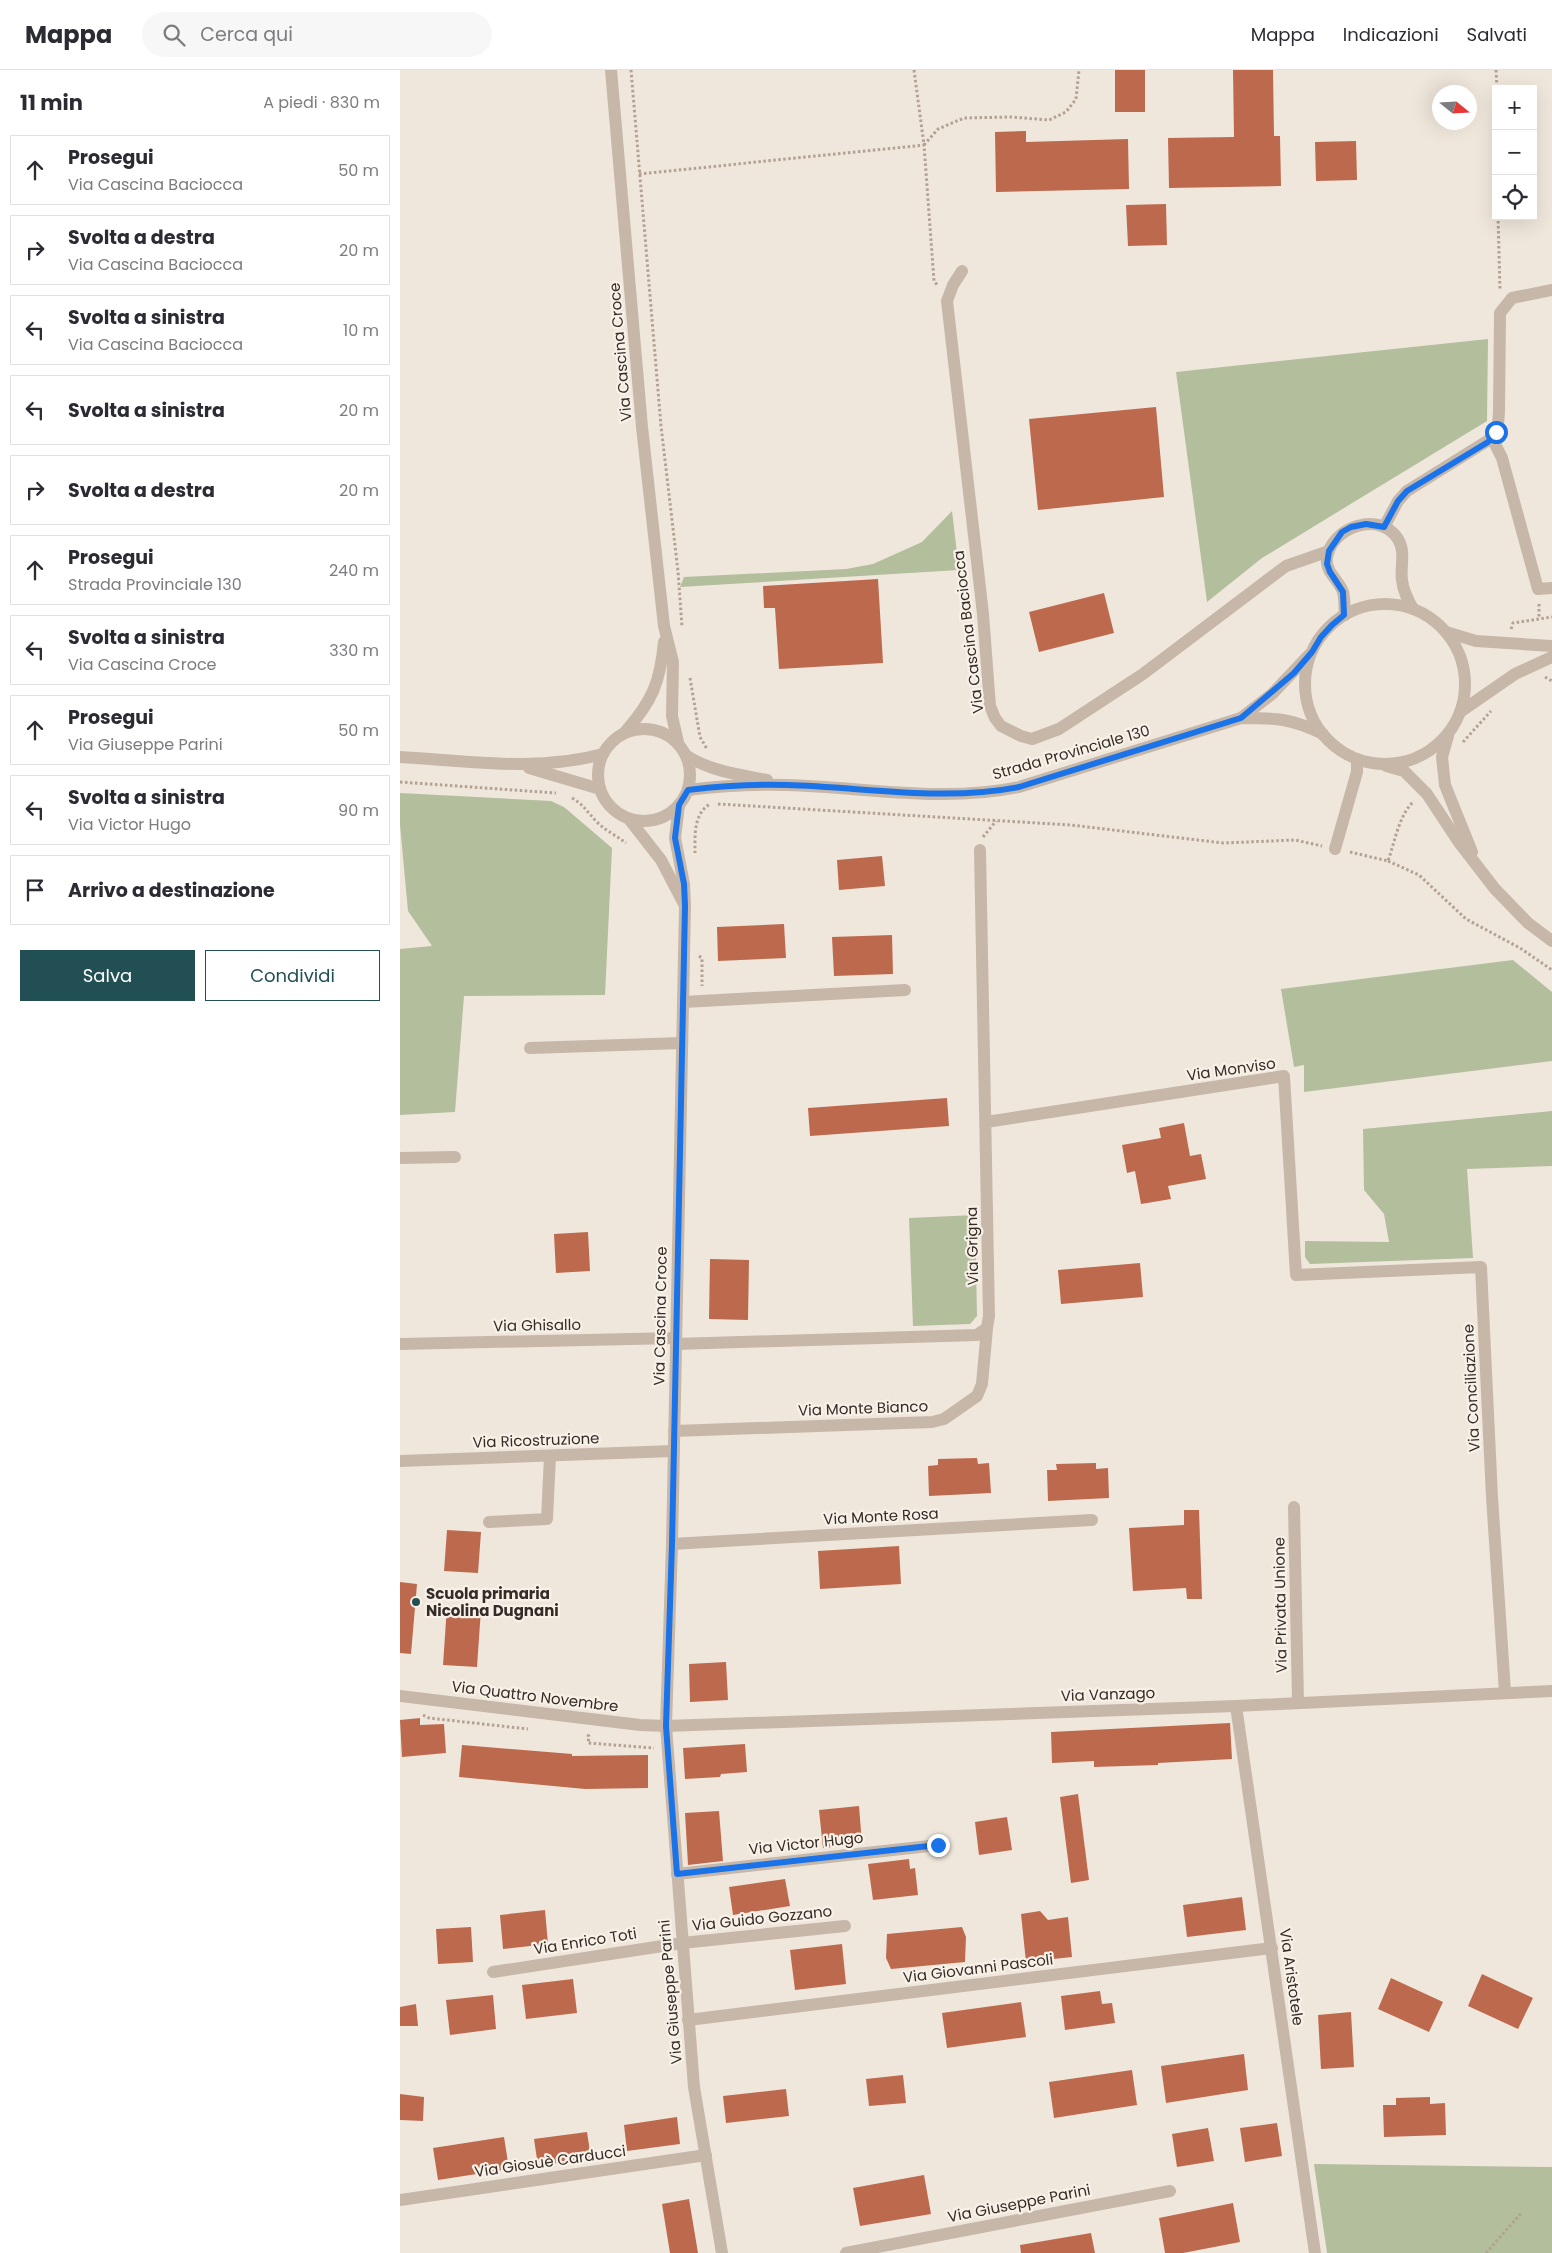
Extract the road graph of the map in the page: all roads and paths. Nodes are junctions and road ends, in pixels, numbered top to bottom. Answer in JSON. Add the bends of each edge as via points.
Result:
{"nodes":[{"id":1,"x":611,"y":70,"type":"edge"},
{"id":2,"x":631,"y":70,"type":"edge"},
{"id":3,"x":914,"y":70,"type":"edge"},
{"id":4,"x":1078,"y":70,"type":"edge"},
{"id":5,"x":1496,"y":70,"type":"edge"},
{"id":6,"x":1497,"y":85,"type":"edge"},
{"id":7,"x":924,"y":145,"type":"junction"},
{"id":8,"x":621,"y":174,"type":"junction"},
{"id":9,"x":640,"y":174,"type":"junction"},
{"id":10,"x":1498,"y":220,"type":"edge"},
{"id":11,"x":962,"y":271,"type":"dead end"},
{"id":12,"x":1552,"y":290,"type":"edge"},
{"id":13,"x":947,"y":301,"type":"junction"},
{"id":14,"x":1500,"y":313,"type":"junction"},
{"id":15,"x":1492,"y":438,"type":"junction"},
{"id":16,"x":1384,"y":527,"type":"junction"},
{"id":17,"x":1329,"y":551,"type":"junction"},
{"id":18,"x":1298,"y":561,"type":"junction"},
{"id":19,"x":1330,"y":572,"type":"junction"},
{"id":20,"x":1552,"y":588,"type":"edge"},
{"id":21,"x":1413,"y":609,"type":"junction"},
{"id":22,"x":1344,"y":615,"type":"junction"},
{"id":23,"x":665,"y":632,"type":"junction"},
{"id":24,"x":1446,"y":632,"type":"junction"},
{"id":25,"x":683,"y":634,"type":"dead end"},
{"id":26,"x":1552,"y":646,"type":"edge"},
{"id":27,"x":1312,"y":652,"type":"junction"},
{"id":28,"x":1552,"y":656,"type":"edge"},
{"id":29,"x":690,"y":677,"type":"dead end"},
{"id":30,"x":1460,"y":712,"type":"junction"},
{"id":31,"x":1241,"y":718,"type":"junction"},
{"id":32,"x":626,"y":732,"type":"junction"},
{"id":33,"x":1448,"y":733,"type":"junction"},
{"id":34,"x":1323,"y":734,"type":"junction"},
{"id":35,"x":678,"y":742,"type":"junction"},
{"id":36,"x":603,"y":754,"type":"junction"},
{"id":37,"x":687,"y":756,"type":"junction"},
{"id":38,"x":400,"y":757,"type":"edge"},
{"id":39,"x":1357,"y":759,"type":"junction"},
{"id":40,"x":1379,"y":764,"type":"junction"},
{"id":41,"x":514,"y":765,"type":"junction"},
{"id":42,"x":716,"y":770,"type":"junction"},
{"id":43,"x":786,"y":784,"type":"junction"},
{"id":44,"x":600,"y":789,"type":"junction"},
{"id":45,"x":688,"y":790,"type":"junction"},
{"id":46,"x":679,"y":805,"type":"junction"},
{"id":47,"x":628,"y":819,"type":"junction"},
{"id":48,"x":1335,"y":849,"type":"dead end"},
{"id":49,"x":980,"y":850,"type":"dead end"},
{"id":50,"x":1388,"y":861,"type":"dead end"},
{"id":51,"x":1479,"y":868,"type":"junction"},
{"id":52,"x":685,"y":906,"type":"junction"},
{"id":53,"x":1552,"y":941,"type":"edge"},
{"id":54,"x":1552,"y":970,"type":"edge"},
{"id":55,"x":905,"y":990,"type":"dead end"},
{"id":56,"x":683,"y":1002,"type":"junction"},
{"id":57,"x":682,"y":1043,"type":"junction"},
{"id":58,"x":530,"y":1048,"type":"dead end"},
{"id":59,"x":986,"y":1122,"type":"junction"},
{"id":60,"x":455,"y":1157,"type":"dead end"},
{"id":61,"x":400,"y":1158,"type":"edge"},
{"id":62,"x":1296,"y":1275,"type":"joint"},
{"id":63,"x":986,"y":1328,"type":"junction"},
{"id":64,"x":676,"y":1341,"type":"junction"},
{"id":65,"x":400,"y":1344,"type":"edge"},
{"id":66,"x":674,"y":1431,"type":"junction"},
{"id":67,"x":673,"y":1451,"type":"junction"},
{"id":68,"x":550,"y":1456,"type":"junction"},
{"id":69,"x":400,"y":1461,"type":"edge"},
{"id":70,"x":1294,"y":1508,"type":"dead end"},
{"id":71,"x":1092,"y":1520,"type":"dead end"},
{"id":72,"x":489,"y":1522,"type":"dead end"},
{"id":73,"x":672,"y":1544,"type":"junction"},
{"id":74,"x":1552,"y":1691,"type":"edge"},
{"id":75,"x":1505,"y":1692,"type":"junction"},
{"id":76,"x":400,"y":1696,"type":"edge"},
{"id":77,"x":1298,"y":1702,"type":"junction"},
{"id":78,"x":1236,"y":1706,"type":"junction"},
{"id":79,"x":666,"y":1726,"type":"junction"},
{"id":80,"x":938,"y":1845,"type":"dead end"},
{"id":81,"x":677,"y":1874,"type":"junction"},
{"id":82,"x":845,"y":1926,"type":"dead end"},
{"id":83,"x":682,"y":1943,"type":"junction"},
{"id":84,"x":1272,"y":1948,"type":"junction"},
{"id":85,"x":493,"y":1972,"type":"dead end"},
{"id":86,"x":688,"y":2020,"type":"junction"},
{"id":87,"x":706,"y":2155,"type":"junction"},
{"id":88,"x":1170,"y":2191,"type":"dead end"},
{"id":89,"x":400,"y":2200,"type":"edge"},
{"id":90,"x":1522,"y":2212,"type":"dead end"},
{"id":91,"x":722,"y":2253,"type":"edge"},
{"id":92,"x":846,"y":2253,"type":"edge"},
{"id":93,"x":1315,"y":2253,"type":"edge"},
{"id":94,"x":1486,"y":2253,"type":"edge"}],
"edges":[{"from":1,"to":8,"type":"street","name":"Via Cascina Croce"},
{"from":2,"to":9,"type":"path"},
{"from":3,"to":7,"type":"path"},
{"from":4,"to":7,"type":"path","via":[[1076,99],[1066,112],[1049,120],[964,118],[938,130]]},
{"from":5,"to":6,"type":"path"},
{"from":7,"to":9,"type":"path"},
{"from":7,"to":13,"type":"path","via":[[934,281]]},
{"from":8,"to":9,"type":"path"},
{"from":8,"to":23,"type":"street","name":"Via Cascina Croce","via":[[642,427]]},
{"from":9,"to":25,"type":"path","via":[[661,426]]},
{"from":10,"to":14,"type":"path"},
{"from":11,"to":13,"type":"street"},
{"from":12,"to":14,"type":"street","via":[[1512,298]]},
{"from":13,"to":18,"type":"street","name":"Via Cascina Baciocca","via":[[983,614],[990,706],[1001,726],[1032,739],[1059,729],[1143,674],[1266,579]]},
{"from":14,"to":15,"type":"street","via":[[1499,412]]},
{"from":15,"to":16,"type":"street","via":[[1407,491]]},
{"from":15,"to":20,"type":"street","via":[[1502,458],[1538,589]]},
{"from":16,"to":17,"type":"street","via":[[1366,524],[1351,527],[1342,532]]},
{"from":16,"to":21,"type":"street","via":[[1398,539],[1405,594]]},
{"from":17,"to":18,"type":"street","name":"Via Cascina Baciocca"},
{"from":17,"to":19,"type":"street","via":[[1327,564]]},
{"from":18,"to":19,"type":"street"},
{"from":19,"to":22,"type":"street","via":[[1343,592]]},
{"from":21,"to":22,"type":"street","via":[[1372,605]]},
{"from":21,"to":24,"type":"street","via":[[1434,620]]},
{"from":22,"to":27,"type":"street","via":[[1321,637]]},
{"from":23,"to":32,"type":"street","name":"Via Cascina Croce","via":[[658,683],[646,709]]},
{"from":23,"to":35,"type":"street","name":"Via Cascina Croce","via":[[673,662],[672,716]]},
{"from":24,"to":26,"type":"street","via":[[1476,641]]},
{"from":24,"to":30,"type":"street","via":[[1458,650],[1464,670],[1465,692]]},
{"from":27,"to":31,"type":"street","name":"Strada Provinciale 130","via":[[1277,688]]},
{"from":27,"to":34,"type":"street","via":[[1306,672],[1306,694],[1312,715]]},
{"from":28,"to":30,"type":"street","via":[[1515,674]]},
{"from":29,"to":42,"type":"path","via":[[700,737]]},
{"from":30,"to":33,"type":"street"},
{"from":31,"to":34,"type":"street","name":"Strada Provinciale 130","via":[[1280,718],[1302,723]]},
{"from":31,"to":43,"type":"street","name":"Strada Provinciale 130","via":[[1019,787],[988,793],[920,794]]},
{"from":32,"to":35,"type":"street","name":"Strada Provinciale 130","via":[[654,729]]},
{"from":32,"to":36,"type":"street","via":[[617,737]]},
{"from":33,"to":40,"type":"street","via":[[1417,757]]},
{"from":33,"to":51,"type":"street","via":[[1442,757],[1445,785]]},
{"from":34,"to":39,"type":"street","via":[[1338,749]]},
{"from":35,"to":37,"type":"street","name":"Strada Provinciale 130"},
{"from":36,"to":41,"type":"street","via":[[564,762]]},
{"from":36,"to":44,"type":"street","via":[[598,777]]},
{"from":37,"to":42,"type":"street","name":"Strada Provinciale 130"},
{"from":37,"to":45,"type":"street","name":"Strada Provinciale 130"},
{"from":38,"to":41,"type":"street"},
{"from":39,"to":40,"type":"street"},
{"from":39,"to":48,"type":"street","via":[[1357,772]]},
{"from":40,"to":51,"type":"street","via":[[1404,772],[1427,794]]},
{"from":41,"to":44,"type":"street"},
{"from":42,"to":43,"type":"street","name":"Strada Provinciale 130"},
{"from":43,"to":45,"type":"street","name":"Strada Provinciale 130"},
{"from":44,"to":47,"type":"street","via":[[606,802]]},
{"from":45,"to":46,"type":"street"},
{"from":46,"to":47,"type":"street","via":[[656,820]]},
{"from":46,"to":52,"type":"street","name":"Via Cascina Croce","via":[[675,838]]},
{"from":47,"to":52,"type":"street","name":"Via Cascina Croce","via":[[661,860]]},
{"from":49,"to":59,"type":"street","name":"Via Grigna"},
{"from":50,"to":54,"type":"path","via":[[1419,875],[1466,919],[1520,948]]},
{"from":51,"to":53,"type":"street","via":[[1509,904]]},
{"from":52,"to":56,"type":"street","name":"Via Cascina Croce"},
{"from":55,"to":56,"type":"street"},
{"from":56,"to":57,"type":"street","name":"Via Cascina Croce"},
{"from":57,"to":58,"type":"street"},
{"from":57,"to":64,"type":"street","name":"Via Cascina Croce"},
{"from":59,"to":62,"type":"street","name":"Via Monviso","via":[[1284,1076]]},
{"from":59,"to":63,"type":"street","name":"Via Grigna","via":[[989,1316]]},
{"from":60,"to":61,"type":"street"},
{"from":62,"to":75,"type":"street","name":"Via Conciliazione","via":[[1481,1267]]},
{"from":63,"to":64,"type":"street","via":[[977,1335]]},
{"from":63,"to":66,"type":"street","name":"Via Monte Bianco","via":[[982,1384],[977,1396],[944,1419]]},
{"from":64,"to":65,"type":"street","name":"Via Ghisallo"},
{"from":64,"to":66,"type":"street","name":"Via Cascina Croce"},
{"from":66,"to":67,"type":"street","name":"Via Cascina Croce"},
{"from":67,"to":68,"type":"street","name":"Via Ricostruzione"},
{"from":67,"to":73,"type":"street","name":"Via Cascina Croce"},
{"from":68,"to":69,"type":"street","name":"Via Ricostruzione"},
{"from":68,"to":72,"type":"street","via":[[547,1519]]},
{"from":70,"to":77,"type":"street","name":"Via Privata Unione"},
{"from":71,"to":73,"type":"street","name":"Via Monte Rosa"},
{"from":73,"to":79,"type":"street","name":"Via Cascina Croce"},
{"from":74,"to":75,"type":"street","name":"Via Vanzago"},
{"from":75,"to":77,"type":"street","name":"Via Vanzago"},
{"from":76,"to":79,"type":"street","name":"Via Quattro Novembre"},
{"from":77,"to":78,"type":"street","name":"Via Vanzago"},
{"from":78,"to":79,"type":"street","name":"Via Vanzago"},
{"from":78,"to":84,"type":"street","name":"Via Aristotele"},
{"from":79,"to":81,"type":"street","name":"Via Giuseppe Parini"},
{"from":80,"to":81,"type":"street","name":"Via Victor Hugo"},
{"from":81,"to":83,"type":"street","name":"Via Giuseppe Parini"},
{"from":82,"to":83,"type":"street","name":"Via Guido Gozzano"},
{"from":83,"to":85,"type":"street","name":"Via Enrico Toti"},
{"from":83,"to":86,"type":"street","name":"Via Giuseppe Parini"},
{"from":84,"to":86,"type":"street","name":"Via Giovanni Pascoli"},
{"from":84,"to":93,"type":"street","name":"Via Aristotele"},
{"from":86,"to":87,"type":"street","name":"Via Giuseppe Parini","via":[[694,2086]]},
{"from":87,"to":89,"type":"street","name":"Via Giosuè Carducci"},
{"from":87,"to":91,"type":"street","name":"Via Giuseppe Parini"},
{"from":88,"to":92,"type":"street","name":"Via Giuseppe Parini"},
{"from":90,"to":94,"type":"path"}]}
